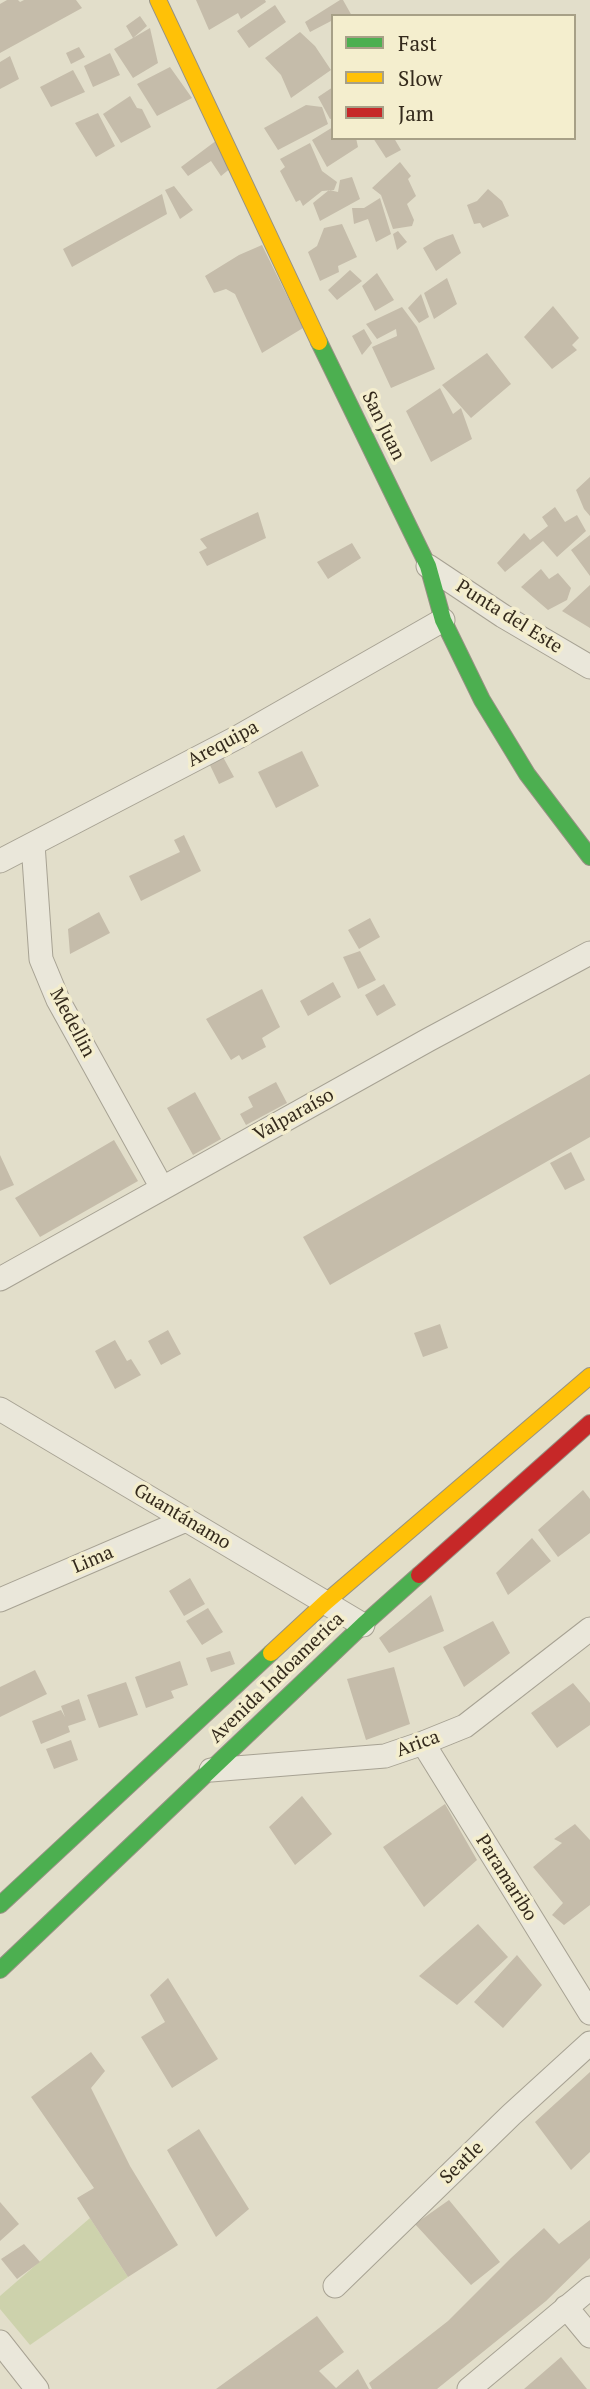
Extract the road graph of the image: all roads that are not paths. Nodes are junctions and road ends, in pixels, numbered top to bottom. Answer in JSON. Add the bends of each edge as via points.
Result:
{"nodes":[{"id":1,"x":158,"y":0,"type":"edge"},
{"id":2,"x":428,"y":566,"type":"junction"},
{"id":3,"x":443,"y":620,"type":"junction"},
{"id":4,"x":590,"y":667,"type":"edge"},
{"id":5,"x":33,"y":844,"type":"junction"},
{"id":6,"x":590,"y":857,"type":"edge"},
{"id":7,"x":0,"y":861,"type":"edge"},
{"id":8,"x":590,"y":953,"type":"edge"},
{"id":9,"x":162,"y":1188,"type":"junction"},
{"id":10,"x":0,"y":1279,"type":"edge"},
{"id":11,"x":590,"y":1376,"type":"edge"},
{"id":12,"x":0,"y":1409,"type":"edge"},
{"id":13,"x":590,"y":1423,"type":"edge"},
{"id":14,"x":186,"y":1520,"type":"junction"},
{"id":15,"x":0,"y":1600,"type":"edge"},
{"id":16,"x":326,"y":1602,"type":"junction"},
{"id":17,"x":362,"y":1625,"type":"junction"},
{"id":18,"x":590,"y":1629,"type":"edge"},
{"id":19,"x":423,"y":1743,"type":"junction"},
{"id":20,"x":211,"y":1770,"type":"junction"},
{"id":21,"x":0,"y":1905,"type":"edge"},
{"id":22,"x":0,"y":1970,"type":"edge"},
{"id":23,"x":590,"y":2013,"type":"edge"},
{"id":24,"x":590,"y":2043,"type":"edge"},
{"id":25,"x":335,"y":2286,"type":"dead end"},
{"id":26,"x":590,"y":2288,"type":"edge"},
{"id":27,"x":566,"y":2307,"type":"junction"},
{"id":28,"x":590,"y":2336,"type":"edge"},
{"id":29,"x":0,"y":2342,"type":"edge"},
{"id":30,"x":37,"y":2389,"type":"edge"},
{"id":31,"x":469,"y":2389,"type":"edge"}],
"edges":[{"from":1,"to":2,"type":"main road","name":"San Juan"},
{"from":2,"to":3,"type":"main road","name":"San Juan"},
{"from":2,"to":4,"type":"street","name":"Punta del Este"},
{"from":3,"to":5,"type":"street","name":"Arequipa","via":[[238,737]]},
{"from":3,"to":6,"type":"main road","name":"San Juan","via":[[482,700],[527,774]]},
{"from":5,"to":7,"type":"street","name":"Arequipa"},
{"from":5,"to":9,"type":"street","name":"Medellin","via":[[41,958],[58,1000]]},
{"from":8,"to":9,"type":"street","name":"Valparaíso"},
{"from":9,"to":10,"type":"street","name":"Valparaíso"},
{"from":11,"to":16,"type":"main road","name":"Avenida Indoamerica"},
{"from":12,"to":14,"type":"street","name":"Guantánamo"},
{"from":13,"to":17,"type":"main road","name":"Avenida Indoamerica"},
{"from":14,"to":15,"type":"street","name":"Lima"},
{"from":14,"to":16,"type":"street","name":"Guantánamo"},
{"from":16,"to":17,"type":"street","name":"Guantánamo"},
{"from":16,"to":21,"type":"main road","name":"Avenida Indoamerica"},
{"from":17,"to":20,"type":"main road","name":"Avenida Indoamerica"},
{"from":18,"to":19,"type":"street","name":"Arica","via":[[465,1726]]},
{"from":19,"to":20,"type":"street","name":"Arica","via":[[386,1756]]},
{"from":19,"to":23,"type":"street","name":"Paramaribo"},
{"from":20,"to":22,"type":"main road","name":"Avenida Indoamerica"},
{"from":24,"to":25,"type":"street","name":"Seatle"},
{"from":26,"to":27,"type":"street"},
{"from":27,"to":28,"type":"street"},
{"from":27,"to":31,"type":"street"},
{"from":29,"to":30,"type":"street"}]}
